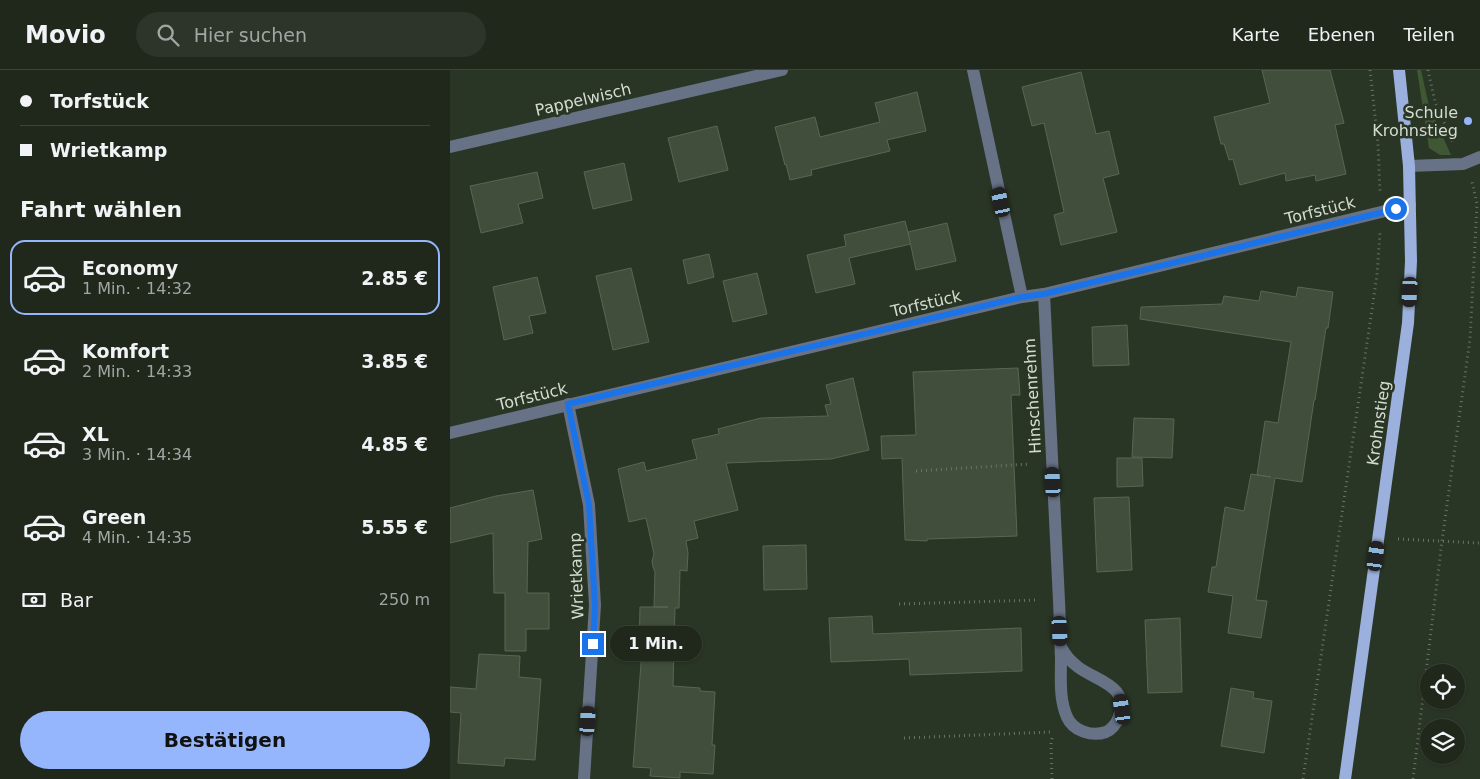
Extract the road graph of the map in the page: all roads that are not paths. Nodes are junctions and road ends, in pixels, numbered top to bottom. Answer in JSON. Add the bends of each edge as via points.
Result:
{"nodes":[{"id":1,"x":782,"y":70,"type":"edge"},
{"id":2,"x":973,"y":70,"type":"edge"},
{"id":3,"x":1399,"y":70,"type":"edge"},
{"id":4,"x":450,"y":147,"type":"edge"},
{"id":5,"x":1480,"y":158,"type":"edge"},
{"id":6,"x":1409,"y":166,"type":"junction"},
{"id":7,"x":1410,"y":205,"type":"junction"},
{"id":8,"x":1044,"y":294,"type":"junction"},
{"id":9,"x":1022,"y":297,"type":"junction"},
{"id":10,"x":568,"y":404,"type":"junction"},
{"id":11,"x":450,"y":433,"type":"edge"},
{"id":12,"x":1061,"y":647,"type":"junction"},
{"id":13,"x":584,"y":779,"type":"edge"},
{"id":14,"x":1345,"y":779,"type":"edge"}],
"edges":[{"from":1,"to":4,"type":"street","name":"Pappelwisch"},
{"from":2,"to":9,"type":"street"},
{"from":3,"to":6,"type":"main road","name":"Krohnstieg"},
{"from":5,"to":6,"type":"street","via":[[1463,164]]},
{"from":6,"to":7,"type":"main road","name":"Krohnstieg"},
{"from":7,"to":8,"type":"street","name":"Torfstück"},
{"from":7,"to":14,"type":"main road","name":"Krohnstieg","via":[[1408,323]]},
{"from":8,"to":9,"type":"street","name":"Torfstück"},
{"from":8,"to":12,"type":"street","name":"Hinschenrehm"},
{"from":9,"to":10,"type":"street","name":"Torfstück"},
{"from":10,"to":11,"type":"street","name":"Torfstück"},
{"from":10,"to":13,"type":"street","name":"Wrietkamp","via":[[589,505],[595,605]]},
{"from":12,"to":12,"type":"street","name":"Hinschenrehm","via":[[1062,702],[1068,720],[1081,731],[1093,735],[1108,732],[1122,709],[1120,694],[1110,684],[1077,667]]}]}
